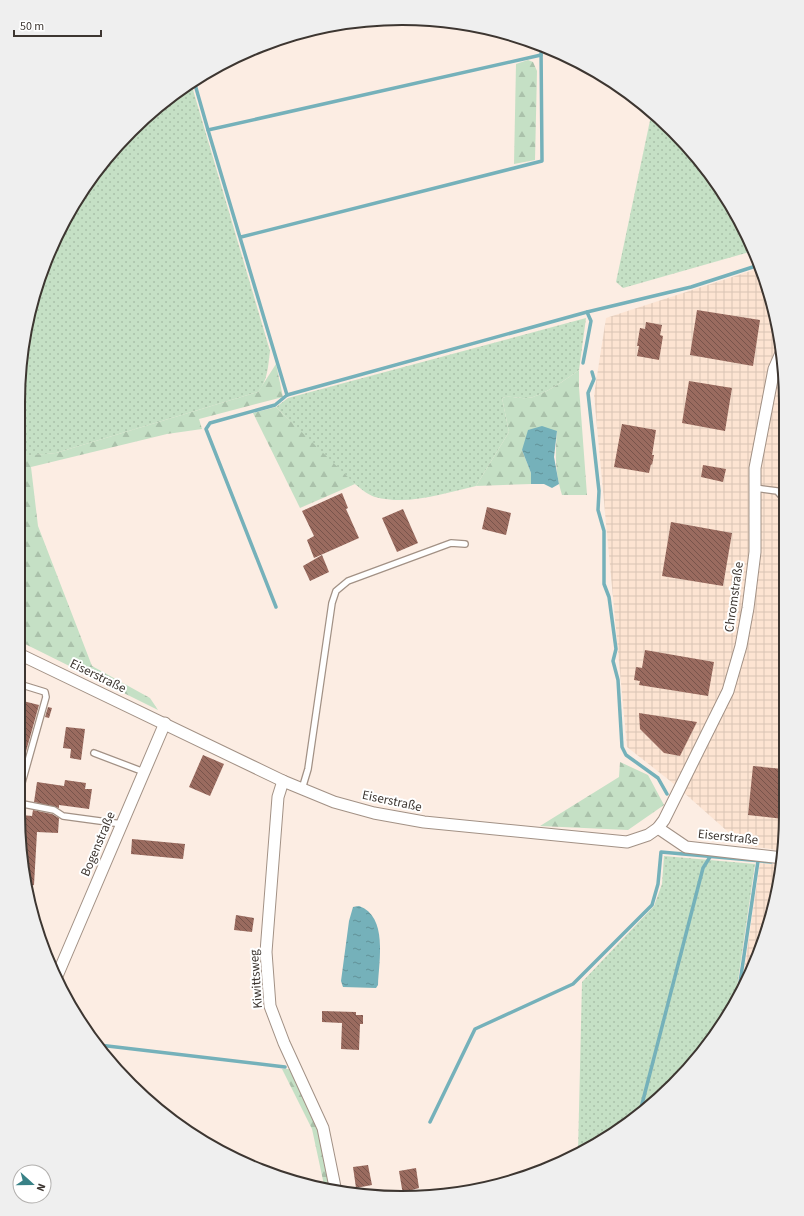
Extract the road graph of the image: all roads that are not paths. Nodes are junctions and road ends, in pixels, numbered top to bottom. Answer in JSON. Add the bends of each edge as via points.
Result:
{"nodes":[{"id":1,"x":777,"y":364,"type":"edge"},
{"id":2,"x":755,"y":488,"type":"junction"},
{"id":3,"x":779,"y":494,"type":"edge"},
{"id":4,"x":465,"y":544,"type":"dead end"},
{"id":5,"x":25,"y":657,"type":"edge"},
{"id":6,"x":25,"y":686,"type":"edge"},
{"id":7,"x":165,"y":724,"type":"junction"},
{"id":8,"x":94,"y":753,"type":"dead end"},
{"id":9,"x":25,"y":772,"type":"edge"},
{"id":10,"x":144,"y":772,"type":"junction"},
{"id":11,"x":283,"y":781,"type":"junction"},
{"id":12,"x":302,"y":789,"type":"junction"},
{"id":13,"x":25,"y":804,"type":"edge"},
{"id":14,"x":122,"y":824,"type":"junction"},
{"id":15,"x":658,"y":828,"type":"junction"},
{"id":16,"x":776,"y":857,"type":"edge"},
{"id":17,"x":59,"y":970,"type":"edge"},
{"id":18,"x":335,"y":1185,"type":"edge"}],
"edges":[{"from":1,"to":2,"type":"street","name":"Chromstraße","via":[[772,377],[755,468]]},
{"from":2,"to":3,"type":"lane"},
{"from":2,"to":15,"type":"street","name":"Chromstraße","via":[[755,552],[742,646],[728,691],[714,722]]},
{"from":4,"to":12,"type":"lane","via":[[451,543],[348,581],[336,591],[332,603],[308,769]]},
{"from":5,"to":7,"type":"street","name":"Eiserstraße"},
{"from":6,"to":9,"type":"lane","via":[[45,692],[46,697]]},
{"from":7,"to":10,"type":"street","name":"Bogenstraße"},
{"from":7,"to":11,"type":"street","name":"Eiserstraße"},
{"from":8,"to":10,"type":"lane"},
{"from":10,"to":14,"type":"street","name":"Bogenstraße"},
{"from":11,"to":12,"type":"street","name":"Eiserstraße"},
{"from":11,"to":18,"type":"street","name":"Kiwittsweg","via":[[278,796],[266,952],[270,1006],[323,1128]]},
{"from":12,"to":15,"type":"street","name":"Eiserstraße","via":[[334,802],[374,813],[424,822],[627,842],[648,836]]},
{"from":13,"to":14,"type":"lane","via":[[54,810],[63,816]]},
{"from":14,"to":17,"type":"street","name":"Bogenstraße"},
{"from":15,"to":16,"type":"street","name":"Eiserstraße","via":[[686,847]]}]}
